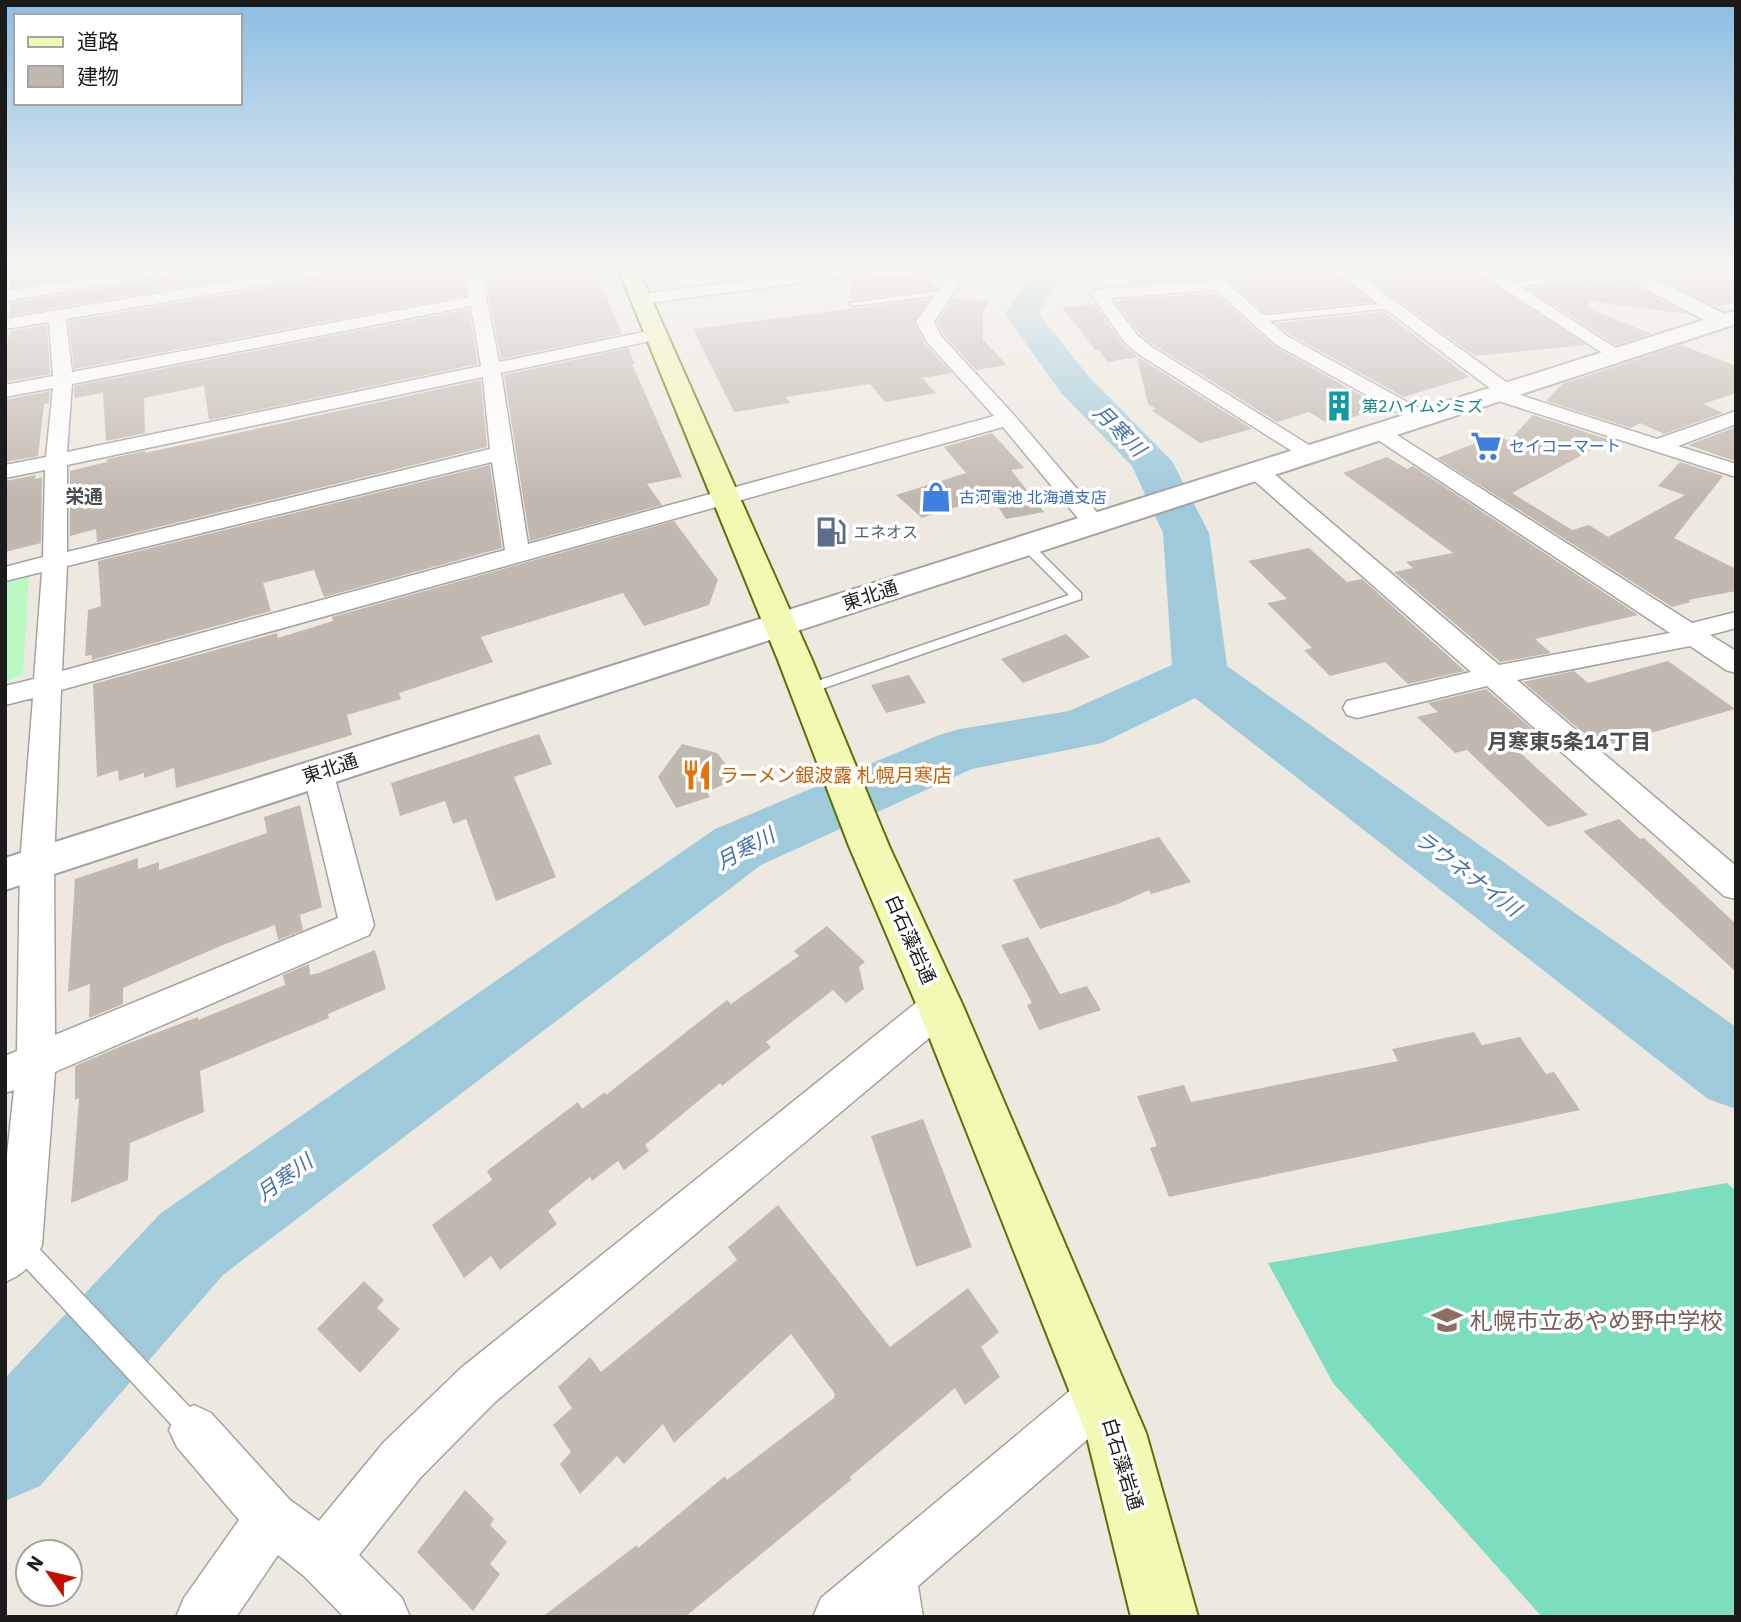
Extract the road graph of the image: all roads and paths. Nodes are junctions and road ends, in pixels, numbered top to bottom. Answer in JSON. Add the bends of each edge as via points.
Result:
{"nodes":[{"id":1,"x":60,"y":347,"type":"edge"},
{"id":2,"x":236,"y":347,"type":"edge"},
{"id":3,"x":487,"y":347,"type":"edge"},
{"id":4,"x":596,"y":347,"type":"edge"},
{"id":5,"x":663,"y":347,"type":"edge"},
{"id":6,"x":941,"y":347,"type":"edge"},
{"id":7,"x":1141,"y":347,"type":"edge"},
{"id":8,"x":1293,"y":347,"type":"edge"},
{"id":9,"x":1442,"y":347,"type":"edge"},
{"id":10,"x":1604,"y":347,"type":"edge"},
{"id":11,"x":1647,"y":347,"type":"edge"},
{"id":12,"x":1619,"y":356,"type":"junction"},
{"id":13,"x":491,"y":368,"type":"junction"},
{"id":14,"x":63,"y":380,"type":"junction"},
{"id":15,"x":5,"y":391,"type":"edge"},
{"id":16,"x":1501,"y":393,"type":"junction"},
{"id":17,"x":1736,"y":416,"type":"edge"},
{"id":18,"x":1422,"y":418,"type":"junction"},
{"id":19,"x":1007,"y":419,"type":"junction"},
{"id":20,"x":1379,"y":432,"type":"junction"},
{"id":21,"x":1658,"y":446,"type":"junction"},
{"id":22,"x":501,"y":453,"type":"junction"},
{"id":23,"x":1310,"y":454,"type":"junction"},
{"id":24,"x":56,"y":461,"type":"junction"},
{"id":25,"x":1257,"y":471,"type":"junction"},
{"id":26,"x":1736,"y":471,"type":"edge"},
{"id":27,"x":5,"y":472,"type":"edge"},
{"id":28,"x":726,"y":497,"type":"junction"},
{"id":29,"x":1094,"y":523,"type":"junction"},
{"id":30,"x":1026,"y":545,"type":"junction"},
{"id":31,"x":518,"y":555,"type":"junction"},
{"id":32,"x":55,"y":562,"type":"junction"},
{"id":33,"x":5,"y":574,"type":"edge"},
{"id":34,"x":1736,"y":620,"type":"edge"},
{"id":35,"x":779,"y":624,"type":"junction"},
{"id":36,"x":1694,"y":635,"type":"junction"},
{"id":37,"x":1736,"y":664,"type":"edge"},
{"id":38,"x":1490,"y":676,"type":"junction"},
{"id":39,"x":47,"y":685,"type":"junction"},
{"id":40,"x":805,"y":690,"type":"junction"},
{"id":41,"x":5,"y":696,"type":"edge"},
{"id":42,"x":1357,"y":708,"type":"dead end"},
{"id":43,"x":318,"y":771,"type":"junction"},
{"id":44,"x":21,"y":869,"type":"edge"},
{"id":45,"x":1736,"y":886,"type":"edge"},
{"id":46,"x":940,"y":1006,"type":"junction"},
{"id":47,"x":21,"y":1069,"type":"edge"},
{"id":48,"x":13,"y":1252,"type":"edge"},
{"id":49,"x":1101,"y":1396,"type":"junction"},
{"id":50,"x":176,"y":1412,"type":"joint"},
{"id":51,"x":272,"y":1518,"type":"junction"},
{"id":52,"x":323,"y":1557,"type":"junction"},
{"id":53,"x":893,"y":1597,"type":"edge"},
{"id":54,"x":203,"y":1617,"type":"edge"},
{"id":55,"x":383,"y":1617,"type":"edge"},
{"id":56,"x":840,"y":1617,"type":"edge"},
{"id":57,"x":1165,"y":1617,"type":"edge"}],
"edges":[{"from":1,"to":14,"type":"street"},
{"from":2,"to":14,"type":"street"},
{"from":3,"to":13,"type":"street"},
{"from":4,"to":13,"type":"street"},
{"from":5,"to":28,"type":"main road","name":"白石藻岩通"},
{"from":6,"to":19,"type":"street"},
{"from":7,"to":23,"type":"street"},
{"from":8,"to":18,"type":"street"},
{"from":9,"to":16,"type":"street"},
{"from":10,"to":12,"type":"street"},
{"from":11,"to":12,"type":"street","name":"東北通"},
{"from":12,"to":16,"type":"street","name":"東北通"},
{"from":13,"to":22,"type":"street"},
{"from":13,"to":24,"type":"street"},
{"from":14,"to":15,"type":"street"},
{"from":14,"to":24,"type":"street"},
{"from":16,"to":18,"type":"street","name":"東北通"},
{"from":16,"to":21,"type":"street"},
{"from":17,"to":21,"type":"street"},
{"from":18,"to":20,"type":"street","name":"東北通"},
{"from":19,"to":28,"type":"street"},
{"from":19,"to":29,"type":"street"},
{"from":20,"to":23,"type":"street","name":"東北通"},
{"from":20,"to":36,"type":"street"},
{"from":21,"to":26,"type":"street"},
{"from":22,"to":31,"type":"street"},
{"from":22,"to":32,"type":"street"},
{"from":23,"to":25,"type":"street","name":"東北通"},
{"from":24,"to":27,"type":"street"},
{"from":24,"to":32,"type":"street"},
{"from":25,"to":29,"type":"street","name":"東北通"},
{"from":25,"to":38,"type":"street"},
{"from":28,"to":31,"type":"street"},
{"from":28,"to":35,"type":"main road","name":"白石藻岩通"},
{"from":29,"to":30,"type":"street","name":"東北通"},
{"from":30,"to":35,"type":"street","name":"東北通"},
{"from":30,"to":40,"type":"lane","via":[[1077,596]]},
{"from":31,"to":39,"type":"street"},
{"from":32,"to":33,"type":"street"},
{"from":32,"to":39,"type":"street"},
{"from":34,"to":36,"type":"street"},
{"from":35,"to":40,"type":"main road","name":"白石藻岩通"},
{"from":35,"to":43,"type":"street","name":"東北通"},
{"from":36,"to":37,"type":"street"},
{"from":36,"to":38,"type":"street"},
{"from":38,"to":42,"type":"street"},
{"from":38,"to":45,"type":"street"},
{"from":39,"to":41,"type":"street"},
{"from":39,"to":44,"type":"street"},
{"from":40,"to":46,"type":"main road","name":"白石藻岩通"},
{"from":43,"to":44,"type":"street","name":"東北通"},
{"from":43,"to":47,"type":"street","via":[[357,925]]},
{"from":44,"to":47,"type":"street"},
{"from":46,"to":49,"type":"main road","name":"白石藻岩通"},
{"from":46,"to":52,"type":"street","via":[[478,1385],[402,1460]]},
{"from":47,"to":48,"type":"street"},
{"from":48,"to":50,"type":"lane","via":[[61,1291]]},
{"from":49,"to":53,"type":"street"},
{"from":49,"to":57,"type":"main road","name":"白石藻岩通","via":[[1116,1433]]},
{"from":50,"to":51,"type":"street"},
{"from":51,"to":52,"type":"street"},
{"from":51,"to":54,"type":"street"},
{"from":52,"to":55,"type":"street"},
{"from":53,"to":56,"type":"street"}]}
